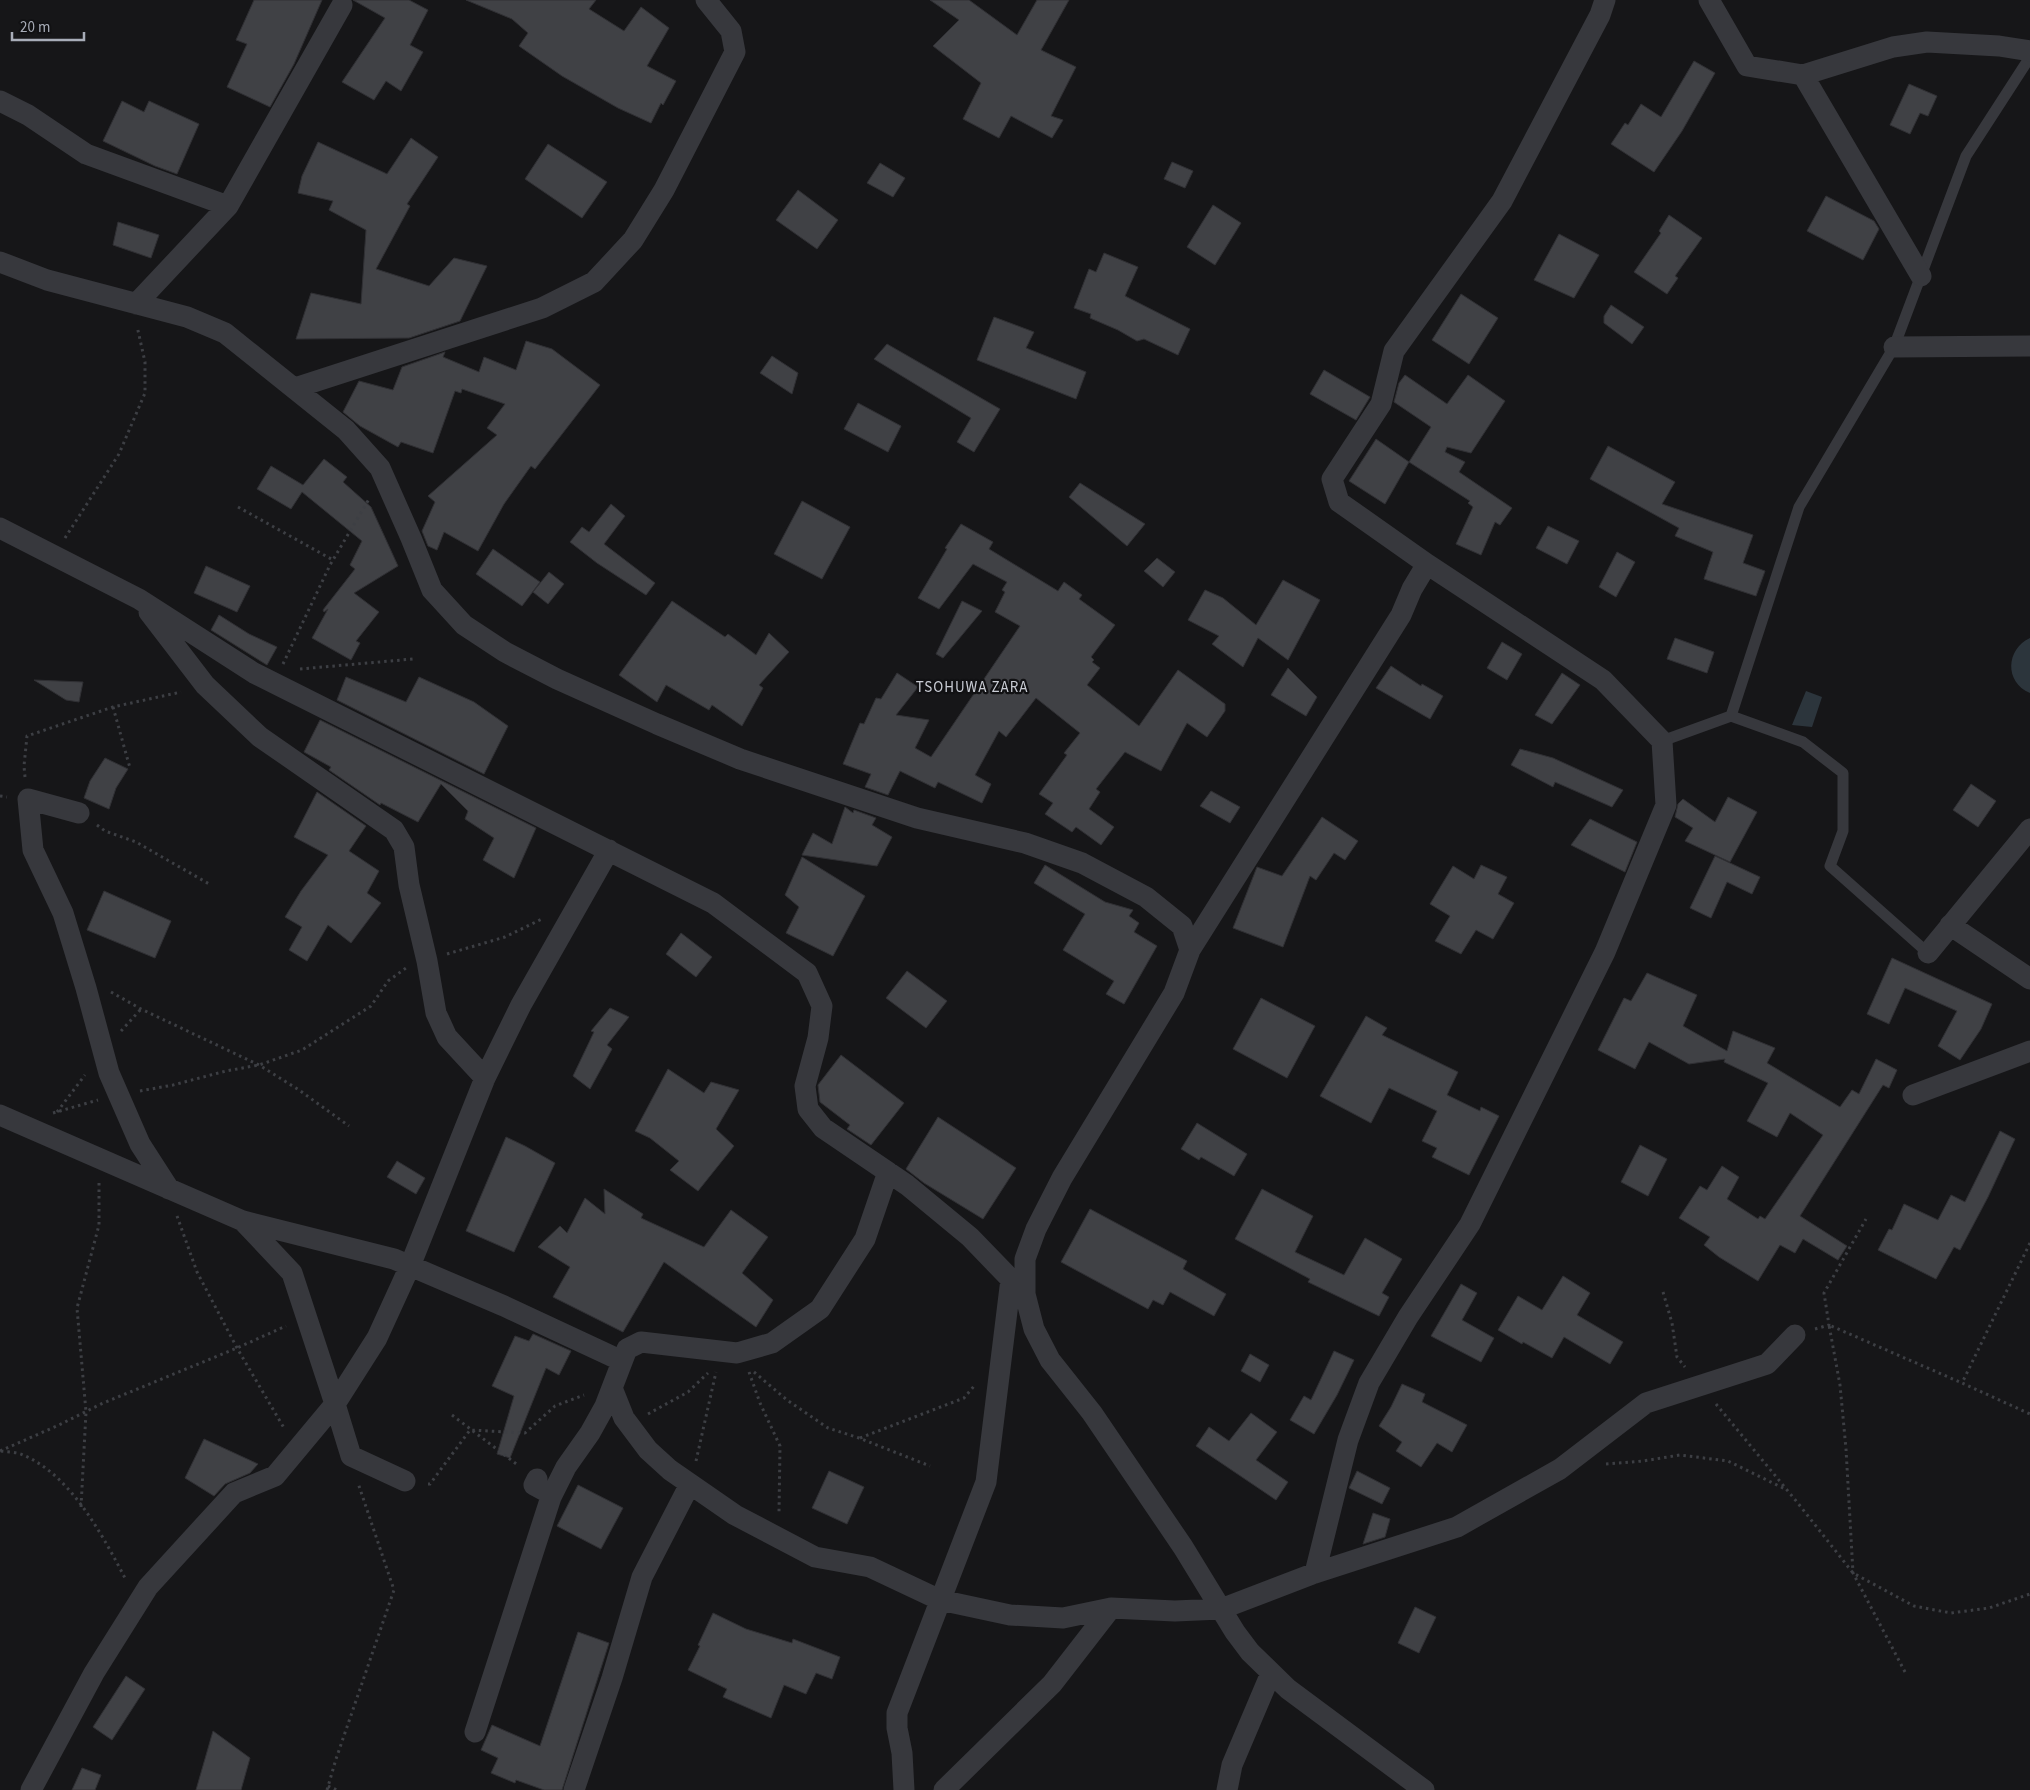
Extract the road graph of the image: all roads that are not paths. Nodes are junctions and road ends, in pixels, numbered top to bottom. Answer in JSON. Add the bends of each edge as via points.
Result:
{"nodes":[{"id":1,"x":706,"y":0,"type":"edge"},
{"id":2,"x":1605,"y":0,"type":"edge"},
{"id":3,"x":1709,"y":0,"type":"edge"},
{"id":4,"x":342,"y":4,"type":"dead end"},
{"id":5,"x":2030,"y":51,"type":"edge"},
{"id":6,"x":2030,"y":57,"type":"edge"},
{"id":7,"x":1803,"y":75,"type":"junction"},
{"id":8,"x":0,"y":102,"type":"edge"},
{"id":9,"x":228,"y":206,"type":"junction"},
{"id":10,"x":0,"y":262,"type":"edge"},
{"id":11,"x":1921,"y":276,"type":"junction"},
{"id":12,"x":136,"y":304,"type":"junction"},
{"id":13,"x":2030,"y":346,"type":"edge"},
{"id":14,"x":1894,"y":347,"type":"junction"},
{"id":15,"x":295,"y":388,"type":"junction"},
{"id":16,"x":0,"y":528,"type":"edge"},
{"id":17,"x":1427,"y":564,"type":"junction"},
{"id":18,"x":139,"y":599,"type":"junction"},
{"id":19,"x":1731,"y":716,"type":"junction"},
{"id":20,"x":1662,"y":741,"type":"junction"},
{"id":21,"x":79,"y":813,"type":"road end"},
{"id":22,"x":2030,"y":829,"type":"edge"},
{"id":23,"x":609,"y":850,"type":"junction"},
{"id":24,"x":1950,"y":925,"type":"junction"},
{"id":25,"x":1190,"y":950,"type":"junction"},
{"id":26,"x":1928,"y":952,"type":"joint"},
{"id":27,"x":2030,"y":979,"type":"edge"},
{"id":28,"x":2030,"y":1051,"type":"edge"},
{"id":29,"x":485,"y":1078,"type":"junction"},
{"id":30,"x":1914,"y":1095,"type":"dead end"},
{"id":31,"x":10,"y":1120,"type":"edge"},
{"id":32,"x":888,"y":1172,"type":"junction"},
{"id":33,"x":169,"y":1189,"type":"junction"},
{"id":34,"x":243,"y":1222,"type":"junction"},
{"id":35,"x":410,"y":1266,"type":"junction"},
{"id":36,"x":1018,"y":1286,"type":"junction"},
{"id":37,"x":1795,"y":1336,"type":"road end"},
{"id":38,"x":622,"y":1361,"type":"junction"},
{"id":39,"x":612,"y":1388,"type":"junction"},
{"id":40,"x":335,"y":1404,"type":"junction"},
{"id":41,"x":537,"y":1479,"type":"road end"},
{"id":42,"x":405,"y":1481,"type":"dead end"},
{"id":43,"x":690,"y":1484,"type":"junction"},
{"id":44,"x":551,"y":1497,"type":"junction"},
{"id":45,"x":1315,"y":1573,"type":"junction"},
{"id":46,"x":940,"y":1600,"type":"junction"},
{"id":47,"x":1111,"y":1608,"type":"junction"},
{"id":48,"x":1221,"y":1609,"type":"junction"},
{"id":49,"x":1271,"y":1673,"type":"junction"},
{"id":50,"x":475,"y":1732,"type":"dead end"},
{"id":51,"x":31,"y":1790,"type":"edge"},
{"id":52,"x":574,"y":1790,"type":"edge"},
{"id":53,"x":904,"y":1790,"type":"edge"},
{"id":54,"x":944,"y":1790,"type":"edge"},
{"id":55,"x":1227,"y":1790,"type":"edge"},
{"id":56,"x":1424,"y":1790,"type":"edge"}],
"edges":[{"from":1,"to":15,"type":"street","via":[[730,31],[736,52],[664,190],[633,240],[594,282],[542,308]]},
{"from":2,"to":17,"type":"street","via":[[1502,201],[1394,351],[1381,404],[1332,479],[1339,502]]},
{"from":3,"to":7,"type":"street","via":[[1747,66]]},
{"from":4,"to":9,"type":"street"},
{"from":5,"to":7,"type":"street","via":[[1927,42],[1893,47]]},
{"from":6,"to":11,"type":"lane","via":[[1966,156]]},
{"from":7,"to":11,"type":"street"},
{"from":8,"to":9,"type":"street","via":[[28,115],[86,154]]},
{"from":9,"to":12,"type":"street"},
{"from":10,"to":12,"type":"street","via":[[47,280]]},
{"from":11,"to":14,"type":"lane"},
{"from":12,"to":15,"type":"street","via":[[187,317],[224,333]]},
{"from":13,"to":14,"type":"street"},
{"from":14,"to":19,"type":"lane","via":[[1799,507]]},
{"from":15,"to":25,"type":"street","via":[[346,430],[380,468],[432,590],[464,624],[505,652],[639,716],[740,759],[917,818],[1025,843],[1082,863],[1146,897],[1182,926]]},
{"from":16,"to":18,"type":"street"},
{"from":17,"to":20,"type":"street","via":[[1603,680]]},
{"from":17,"to":25,"type":"street","via":[[1402,615]]},
{"from":18,"to":23,"type":"street","via":[[254,673],[277,677]]},
{"from":18,"to":29,"type":"street","via":[[205,685],[260,737],[394,830],[404,847],[436,1013],[447,1036]]},
{"from":19,"to":20,"type":"lane"},
{"from":19,"to":26,"type":"lane","via":[[1803,742],[1843,773],[1842,832],[1830,866]]},
{"from":20,"to":45,"type":"street","via":[[1666,804],[1605,952],[1470,1224],[1369,1383],[1348,1440]]},
{"from":21,"to":33,"type":"street","via":[[28,799],[33,850],[63,913],[109,1074],[140,1144]]},
{"from":22,"to":24,"type":"street"},
{"from":23,"to":29,"type":"street","via":[[521,1005]]},
{"from":23,"to":32,"type":"street","via":[[713,903],[807,973],[822,1006],[818,1038],[805,1086],[808,1109],[823,1128]]},
{"from":24,"to":26,"type":"street"},
{"from":24,"to":27,"type":"street"},
{"from":25,"to":36,"type":"street","via":[[1168,1004],[1062,1178],[1036,1229]]},
{"from":28,"to":30,"type":"street"},
{"from":29,"to":35,"type":"street"},
{"from":31,"to":33,"type":"street"},
{"from":32,"to":36,"type":"street","via":[[970,1237]]},
{"from":32,"to":38,"type":"street","via":[[865,1239],[820,1308],[772,1344],[738,1353],[641,1342],[627,1349]]},
{"from":33,"to":34,"type":"street"},
{"from":34,"to":35,"type":"street","via":[[394,1259]]},
{"from":34,"to":40,"type":"street","via":[[292,1273]]},
{"from":35,"to":38,"type":"street"},
{"from":35,"to":40,"type":"street","via":[[377,1338]]},
{"from":36,"to":46,"type":"street","via":[[986,1482]]},
{"from":36,"to":48,"type":"street","via":[[1050,1360],[1092,1413]]},
{"from":37,"to":45,"type":"street","via":[[1767,1364],[1646,1403],[1560,1469],[1457,1527]]},
{"from":38,"to":39,"type":"street"},
{"from":39,"to":43,"type":"street","via":[[624,1418],[648,1450]]},
{"from":39,"to":44,"type":"street","via":[[590,1433]]},
{"from":40,"to":42,"type":"street","via":[[350,1456]]},
{"from":40,"to":51,"type":"street","via":[[275,1476],[234,1493],[148,1586],[94,1673]]},
{"from":41,"to":44,"type":"street","via":[[534,1485]]},
{"from":43,"to":46,"type":"street","via":[[736,1515],[814,1557],[870,1566]]},
{"from":43,"to":52,"type":"street","via":[[642,1578]]},
{"from":44,"to":50,"type":"street"},
{"from":45,"to":48,"type":"street"},
{"from":46,"to":47,"type":"street","via":[[1010,1615],[1063,1618]]},
{"from":46,"to":53,"type":"street","via":[[898,1713]]},
{"from":47,"to":48,"type":"street"},
{"from":47,"to":54,"type":"street","via":[[1052,1684]]},
{"from":48,"to":49,"type":"street","via":[[1250,1652]]},
{"from":49,"to":55,"type":"street","via":[[1232,1765]]},
{"from":49,"to":56,"type":"street"}]}
